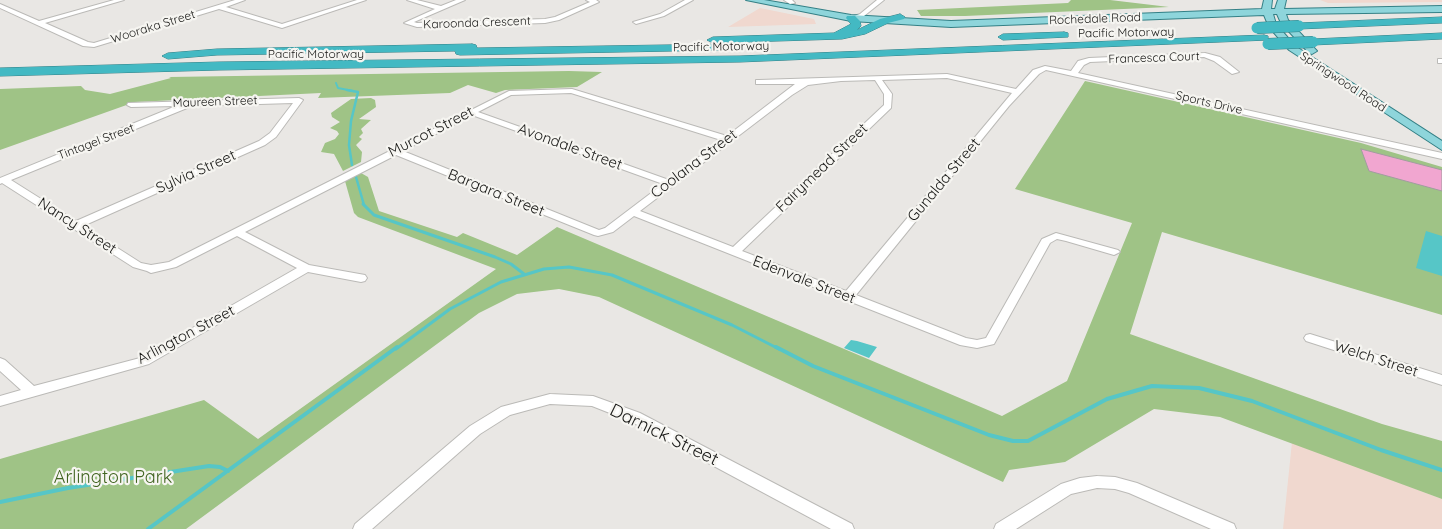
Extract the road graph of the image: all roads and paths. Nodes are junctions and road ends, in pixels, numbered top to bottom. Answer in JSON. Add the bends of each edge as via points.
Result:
{"nodes":[{"id":1,"x":9,"y":0,"type":"edge"},
{"id":2,"x":121,"y":0,"type":"edge"},
{"id":3,"x":242,"y":0,"type":"edge"},
{"id":4,"x":362,"y":0,"type":"edge"},
{"id":5,"x":410,"y":0,"type":"edge"},
{"id":6,"x":462,"y":0,"type":"edge"},
{"id":7,"x":589,"y":0,"type":"edge"},
{"id":8,"x":690,"y":0,"type":"edge"},
{"id":9,"x":750,"y":0,"type":"edge"},
{"id":10,"x":881,"y":0,"type":"edge"},
{"id":11,"x":773,"y":1,"type":"edge"},
{"id":12,"x":1298,"y":1,"type":"edge"},
{"id":13,"x":0,"y":2,"type":"edge"},
{"id":14,"x":790,"y":2,"type":"edge"},
{"id":15,"x":1248,"y":3,"type":"dead end"},
{"id":16,"x":0,"y":6,"type":"edge"},
{"id":17,"x":1280,"y":6,"type":"edge"},
{"id":18,"x":1324,"y":6,"type":"junction"},
{"id":19,"x":220,"y":7,"type":"junction"},
{"id":20,"x":1267,"y":7,"type":"edge"},
{"id":21,"x":440,"y":8,"type":"junction"},
{"id":22,"x":1442,"y":8,"type":"edge"},
{"id":23,"x":1211,"y":10,"type":"junction"},
{"id":24,"x":1237,"y":13,"type":"junction"},
{"id":25,"x":864,"y":14,"type":"junction"},
{"id":26,"x":900,"y":17,"type":"junction"},
{"id":27,"x":850,"y":18,"type":"junction"},
{"id":28,"x":1442,"y":20,"type":"edge"},
{"id":29,"x":884,"y":21,"type":"junction"},
{"id":30,"x":636,"y":22,"type":"dead end"},
{"id":31,"x":39,"y":23,"type":"junction"},
{"id":32,"x":1274,"y":28,"type":"junction"},
{"id":33,"x":1442,"y":31,"type":"edge"},
{"id":34,"x":1442,"y":36,"type":"edge"},
{"id":35,"x":832,"y":37,"type":"junction"},
{"id":36,"x":1311,"y":39,"type":"junction"},
{"id":37,"x":168,"y":56,"type":"junction"},
{"id":38,"x":0,"y":63,"type":"edge"},
{"id":39,"x":1044,"y":68,"type":"joint"},
{"id":40,"x":0,"y":72,"type":"edge"},
{"id":41,"x":1235,"y":72,"type":"dead end"},
{"id":42,"x":1074,"y":73,"type":"junction"},
{"id":43,"x":877,"y":78,"type":"junction"},
{"id":44,"x":781,"y":81,"type":"junction"},
{"id":45,"x":759,"y":82,"type":"dead end"},
{"id":46,"x":803,"y":82,"type":"junction"},
{"id":47,"x":792,"y":90,"type":"junction"},
{"id":48,"x":1019,"y":92,"type":"junction"},
{"id":49,"x":299,"y":100,"type":"joint"},
{"id":50,"x":191,"y":103,"type":"junction"},
{"id":51,"x":131,"y":105,"type":"dead end"},
{"id":52,"x":470,"y":112,"type":"junction"},
{"id":53,"x":1419,"y":132,"type":"junction"},
{"id":54,"x":1442,"y":136,"type":"edge"},
{"id":55,"x":727,"y":139,"type":"junction"},
{"id":56,"x":1374,"y":140,"type":"junction"},
{"id":57,"x":1395,"y":143,"type":"junction"},
{"id":58,"x":1442,"y":146,"type":"edge"},
{"id":59,"x":1411,"y":150,"type":"junction"},
{"id":60,"x":395,"y":151,"type":"junction"},
{"id":61,"x":1442,"y":155,"type":"edge"},
{"id":62,"x":1442,"y":162,"type":"edge"},
{"id":63,"x":2,"y":180,"type":"edge"},
{"id":64,"x":669,"y":183,"type":"junction"},
{"id":65,"x":632,"y":212,"type":"junction"},
{"id":66,"x":77,"y":224,"type":"junction"},
{"id":67,"x":236,"y":231,"type":"junction"},
{"id":68,"x":598,"y":233,"type":"joint"},
{"id":69,"x":734,"y":252,"type":"junction"},
{"id":70,"x":1114,"y":252,"type":"dead end"},
{"id":71,"x":306,"y":268,"type":"junction"},
{"id":72,"x":151,"y":269,"type":"joint"},
{"id":73,"x":361,"y":278,"type":"dead end"},
{"id":74,"x":848,"y":297,"type":"junction"},
{"id":75,"x":1310,"y":338,"type":"dead end"},
{"id":76,"x":0,"y":363,"type":"edge"},
{"id":77,"x":1442,"y":380,"type":"edge"},
{"id":78,"x":32,"y":392,"type":"junction"},
{"id":79,"x":0,"y":401,"type":"edge"},
{"id":80,"x":362,"y":529,"type":"edge"},
{"id":81,"x":846,"y":529,"type":"edge"},
{"id":82,"x":1002,"y":529,"type":"edge"},
{"id":83,"x":1228,"y":529,"type":"edge"}],
"edges":[{"from":1,"to":13,"type":"street"},
{"from":2,"to":31,"type":"street"},
{"from":3,"to":19,"type":"street","name":"Wooraka Street"},
{"from":4,"to":19,"type":"street","via":[[282,26]]},
{"from":5,"to":21,"type":"street"},
{"from":6,"to":21,"type":"street","name":"Karoonda Crescent"},
{"from":7,"to":21,"type":"street","name":"Karoonda Crescent","via":[[596,2],[545,21],[407,23]]},
{"from":8,"to":30,"type":"street","via":[[662,15]]},
{"from":9,"to":11,"type":"main road","name":"Rochedale Road"},
{"from":10,"to":25,"type":"street"},
{"from":11,"to":14,"type":"main road","name":"Rochedale Road"},
{"from":11,"to":27,"type":"main road","name":"Rochedale Road"},
{"from":12,"to":18,"type":"main road"},
{"from":14,"to":25,"type":"main road","name":"Rochedale Road"},
{"from":15,"to":23,"type":"main road"},
{"from":16,"to":31,"type":"street"},
{"from":17,"to":18,"type":"main road","name":"Rochedale Road"},
{"from":17,"to":20,"type":"main road","name":"Rochedale Road"},
{"from":17,"to":22,"type":"main road","name":"Rochedale Road"},
{"from":17,"to":54,"type":"main road","name":"Springwood Road","via":[[1290,29],[1315,53]]},
{"from":18,"to":22,"type":"main road","name":"Rochedale Road"},
{"from":19,"to":31,"type":"street","name":"Wooraka Street","via":[[94,45]]},
{"from":20,"to":23,"type":"main road","name":"Rochedale Road"},
{"from":20,"to":24,"type":"main road","name":"Rochedale Road"},
{"from":20,"to":32,"type":"main road","name":"Springwood Road"},
{"from":23,"to":26,"type":"main road","name":"Rochedale Road","via":[[982,18]]},
{"from":24,"to":29,"type":"main road","name":"Rochedale Road","via":[[983,23]]},
{"from":24,"to":32,"type":"main road","via":[[1260,17]]},
{"from":25,"to":26,"type":"main road","name":"Rochedale Road"},
{"from":25,"to":27,"type":"street"},
{"from":26,"to":29,"type":"highway"},
{"from":27,"to":29,"type":"main road","name":"Rochedale Road"},
{"from":27,"to":35,"type":"highway","via":[[856,23],[854,28]]},
{"from":28,"to":37,"type":"highway","name":"Pacific Motorway","bridge":true,"via":[[1145,34],[1035,35],[743,47]]},
{"from":29,"to":35,"type":"highway","via":[[861,32]]},
{"from":32,"to":53,"type":"main road","name":"Springwood Road","via":[[1304,57]]},
{"from":33,"to":36,"type":"highway"},
{"from":34,"to":36,"type":"highway"},
{"from":35,"to":37,"type":"highway","via":[[217,52]]},
{"from":36,"to":40,"type":"highway","name":"Pacific Motorway","bridge":true,"via":[[765,62],[219,66]]},
{"from":37,"to":38,"type":"highway","name":"Pacific Motorway"},
{"from":39,"to":42,"type":"street","name":"Sports Drive"},
{"from":39,"to":48,"type":"street","name":"Gunalda Street","via":[[1036,72]]},
{"from":41,"to":42,"type":"street","name":"Francesca Court","via":[[1205,55],[1089,60],[1081,63]]},
{"from":42,"to":56,"type":"street","name":"Sports Drive"},
{"from":43,"to":46,"type":"street","name":"Coolana Street"},
{"from":43,"to":48,"type":"street","name":"Coolana Street","via":[[947,76]]},
{"from":43,"to":69,"type":"street","name":"Fairymead Street","via":[[888,94],[888,106]]},
{"from":44,"to":45,"type":"street"},
{"from":44,"to":46,"type":"street"},
{"from":44,"to":47,"type":"street"},
{"from":46,"to":47,"type":"street","name":"Coolana Street"},
{"from":47,"to":55,"type":"street","name":"Coolana Street"},
{"from":48,"to":74,"type":"street","name":"Gunalda Street"},
{"from":49,"to":50,"type":"street","name":"Maureen Street"},
{"from":49,"to":66,"type":"street","name":"Sylvia Street","via":[[273,135],[262,143]]},
{"from":50,"to":51,"type":"street","name":"Maureen Street"},
{"from":50,"to":63,"type":"street","name":"Tintagel Street"},
{"from":52,"to":55,"type":"street","name":"Murcot Street","via":[[509,94],[572,91]]},
{"from":52,"to":60,"type":"street","name":"Murcot Street"},
{"from":52,"to":64,"type":"street","name":"Avondale Street"},
{"from":53,"to":57,"type":"street","via":[[1426,138],[1424,144]]},
{"from":53,"to":58,"type":"main road","name":"Springwood Road"},
{"from":55,"to":64,"type":"street","name":"Coolana Street"},
{"from":56,"to":57,"type":"street","name":"Sports Drive"},
{"from":56,"to":59,"type":"street","name":"Sports Drive"},
{"from":57,"to":61,"type":"street","name":"Sports Drive"},
{"from":59,"to":61,"type":"street","name":"Sports Drive"},
{"from":59,"to":62,"type":"street","name":"Sports Drive"},
{"from":60,"to":67,"type":"street","name":"Murcot Street"},
{"from":60,"to":68,"type":"street","name":"Bargara Street"},
{"from":63,"to":66,"type":"street","name":"Nancy Street"},
{"from":64,"to":65,"type":"street","name":"Coolana Street"},
{"from":65,"to":68,"type":"street","name":"Coolana Street","via":[[608,230]]},
{"from":65,"to":69,"type":"street","name":"Edenvale Street"},
{"from":66,"to":72,"type":"street","name":"Nancy Street","via":[[137,265]]},
{"from":67,"to":71,"type":"street"},
{"from":67,"to":72,"type":"street","name":"Murcot Street","via":[[172,265]]},
{"from":69,"to":74,"type":"street","name":"Edenvale Street"},
{"from":70,"to":74,"type":"street","name":"Edenvale Street","via":[[1056,236],[1046,242],[990,341],[978,344],[964,342]]},
{"from":71,"to":73,"type":"street"},
{"from":71,"to":78,"type":"street","name":"Arlington Street","via":[[144,361]]},
{"from":75,"to":77,"type":"street","name":"Welch Street"},
{"from":76,"to":78,"type":"street"},
{"from":78,"to":79,"type":"street","name":"Arlington Street"},
{"from":80,"to":81,"type":"street","name":"Darnick Street","via":[[475,430],[506,411],[550,399],[593,401],[634,417]]},
{"from":82,"to":83,"type":"street","via":[[1066,490],[1097,482],[1132,488]]}]}
